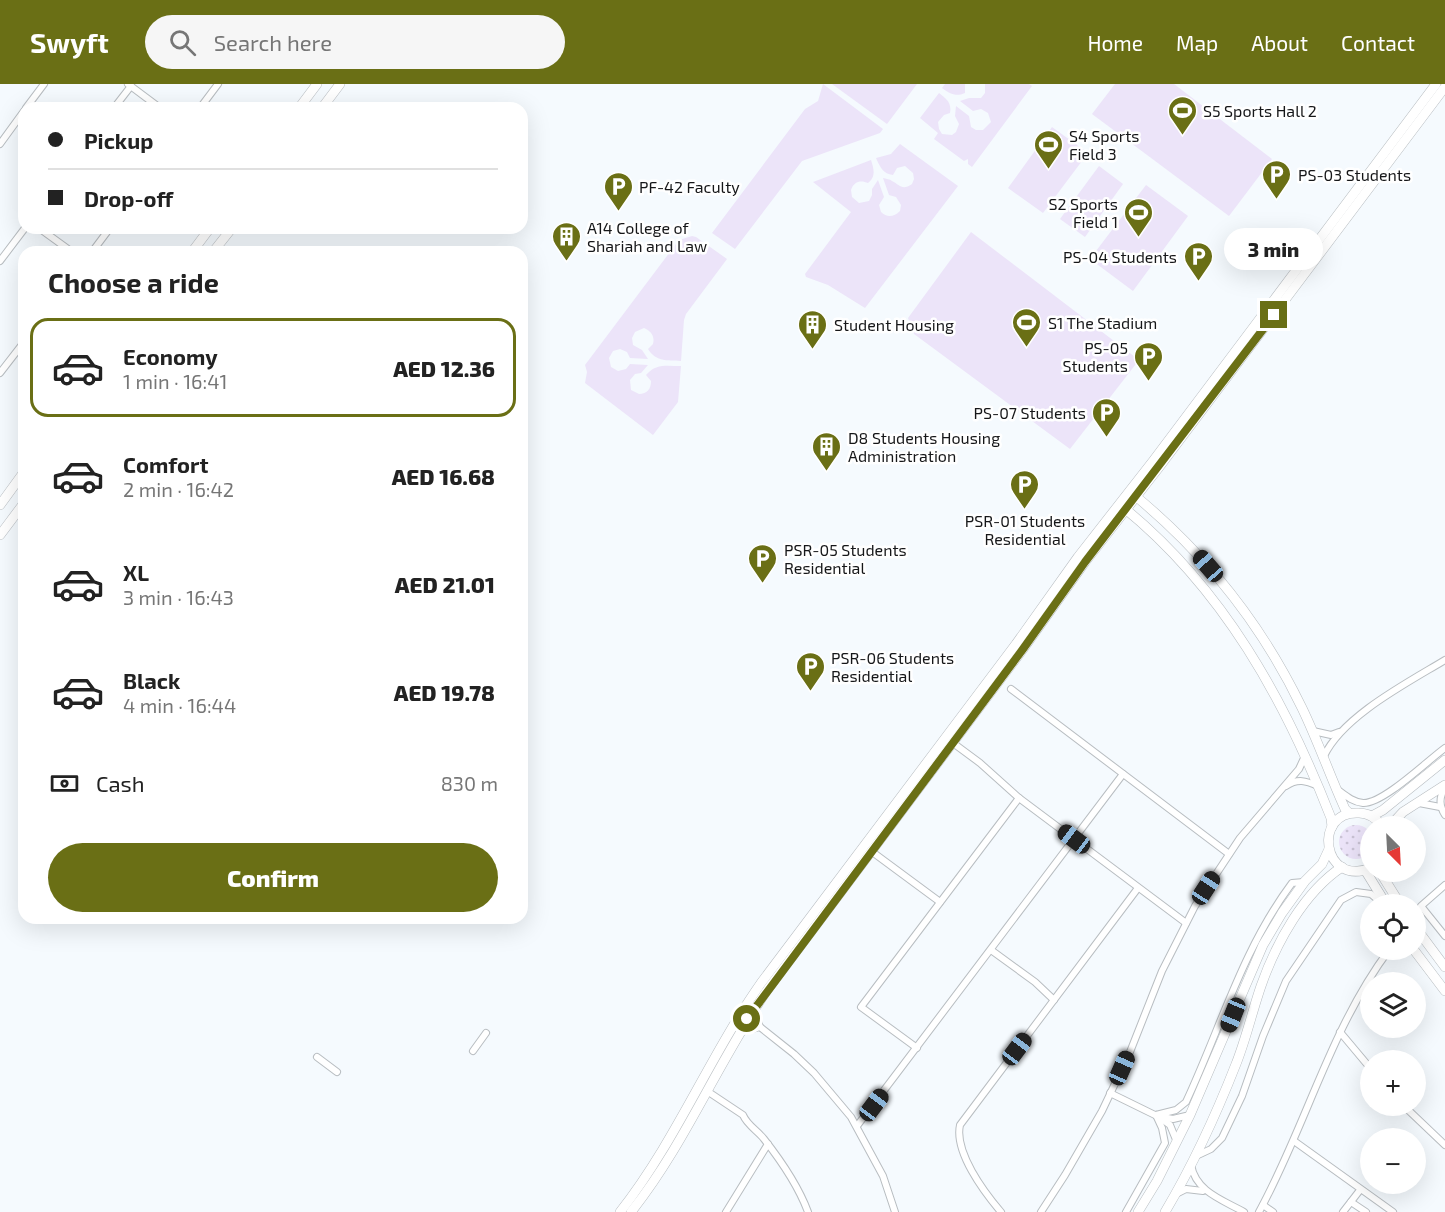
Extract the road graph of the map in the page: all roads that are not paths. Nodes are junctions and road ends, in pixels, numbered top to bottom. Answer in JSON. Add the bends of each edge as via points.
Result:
{"nodes":[{"id":1,"x":44,"y":84,"type":"edge"},
{"id":2,"x":218,"y":84,"type":"edge"},
{"id":3,"x":317,"y":84,"type":"edge"},
{"id":4,"x":340,"y":84,"type":"edge"},
{"id":5,"x":1436,"y":84,"type":"edge"},
{"id":6,"x":130,"y":85,"type":"edge"},
{"id":7,"x":1445,"y":87,"type":"edge"},
{"id":8,"x":31,"y":102,"type":"edge"},
{"id":9,"x":118,"y":102,"type":"edge"},
{"id":10,"x":152,"y":102,"type":"edge"},
{"id":11,"x":204,"y":102,"type":"edge"},
{"id":12,"x":304,"y":102,"type":"edge"},
{"id":13,"x":326,"y":102,"type":"edge"},
{"id":14,"x":18,"y":120,"type":"edge"},
{"id":15,"x":0,"y":144,"type":"edge"},
{"id":16,"x":20,"y":234,"type":"edge"},
{"id":17,"x":47,"y":234,"type":"edge"},
{"id":18,"x":227,"y":234,"type":"edge"},
{"id":19,"x":64,"y":246,"type":"edge"},
{"id":20,"x":218,"y":246,"type":"edge"},
{"id":21,"x":0,"y":261,"type":"edge"},
{"id":22,"x":18,"y":350,"type":"edge"},
{"id":23,"x":0,"y":374,"type":"edge"},
{"id":24,"x":18,"y":480,"type":"edge"},
{"id":25,"x":1133,"y":494,"type":"junction"},
{"id":26,"x":0,"y":505,"type":"edge"},
{"id":27,"x":1123,"y":507,"type":"junction"},
{"id":28,"x":18,"y":511,"type":"edge"},
{"id":29,"x":0,"y":535,"type":"edge"},
{"id":30,"x":1445,"y":660,"type":"edge"},
{"id":31,"x":1011,"y":689,"type":"dead end"},
{"id":32,"x":1313,"y":731,"type":"junction"},
{"id":33,"x":1342,"y":731,"type":"junction"},
{"id":34,"x":953,"y":743,"type":"junction"},
{"id":35,"x":1445,"y":748,"type":"edge"},
{"id":36,"x":1305,"y":756,"type":"junction"},
{"id":37,"x":1324,"y":756,"type":"junction"},
{"id":38,"x":1445,"y":760,"type":"edge"},
{"id":39,"x":1123,"y":774,"type":"junction"},
{"id":40,"x":1294,"y":775,"type":"junction"},
{"id":41,"x":1302,"y":780,"type":"junction"},
{"id":42,"x":1318,"y":786,"type":"junction"},
{"id":43,"x":1445,"y":786,"type":"edge"},
{"id":44,"x":1281,"y":789,"type":"junction"},
{"id":45,"x":1337,"y":790,"type":"junction"},
{"id":46,"x":1018,"y":798,"type":"junction"},
{"id":47,"x":1415,"y":803,"type":"junction"},
{"id":48,"x":1440,"y":807,"type":"junction"},
{"id":49,"x":1350,"y":813,"type":"junction"},
{"id":50,"x":1445,"y":815,"type":"edge"},
{"id":51,"x":1372,"y":816,"type":"joint"},
{"id":52,"x":1399,"y":816,"type":"edge"},
{"id":53,"x":1332,"y":827,"type":"junction"},
{"id":54,"x":1074,"y":839,"type":"junction"},
{"id":55,"x":1329,"y":849,"type":"junction"},
{"id":56,"x":871,"y":851,"type":"junction"},
{"id":57,"x":1229,"y":854,"type":"junction"},
{"id":58,"x":1342,"y":867,"type":"junction"},
{"id":59,"x":1360,"y":870,"type":"edge"},
{"id":60,"x":1305,"y":882,"type":"junction"},
{"id":61,"x":1445,"y":885,"type":"edge"},
{"id":62,"x":1138,"y":888,"type":"junction"},
{"id":63,"x":1371,"y":894,"type":"edge"},
{"id":64,"x":940,"y":902,"type":"junction"},
{"id":65,"x":1186,"y":923,"type":"junction"},
{"id":66,"x":1445,"y":936,"type":"edge"},
{"id":67,"x":1426,"y":941,"type":"edge"},
{"id":68,"x":991,"y":950,"type":"junction"},
{"id":69,"x":1382,"y":960,"type":"edge"},
{"id":70,"x":1422,"y":960,"type":"edge"},
{"id":71,"x":1445,"y":967,"type":"edge"},
{"id":72,"x":1445,"y":991,"type":"edge"},
{"id":73,"x":1054,"y":1000,"type":"junction"},
{"id":74,"x":753,"y":1010,"type":"junction"},
{"id":75,"x":760,"y":1027,"type":"junction"},
{"id":76,"x":740,"y":1032,"type":"junction"},
{"id":77,"x":1340,"y":1032,"type":"junction"},
{"id":78,"x":486,"y":1033,"type":"dead end"},
{"id":79,"x":917,"y":1048,"type":"junction"},
{"id":80,"x":473,"y":1051,"type":"dead end"},
{"id":81,"x":1360,"y":1056,"type":"edge"},
{"id":82,"x":317,"y":1057,"type":"dead end"},
{"id":83,"x":337,"y":1072,"type":"dead end"},
{"id":84,"x":707,"y":1091,"type":"junction"},
{"id":85,"x":1110,"y":1093,"type":"junction"},
{"id":86,"x":1190,"y":1115,"type":"junction"},
{"id":87,"x":1157,"y":1116,"type":"junction"},
{"id":88,"x":1415,"y":1116,"type":"edge"},
{"id":89,"x":856,"y":1126,"type":"junction"},
{"id":90,"x":1294,"y":1141,"type":"junction"},
{"id":91,"x":1177,"y":1142,"type":"junction"},
{"id":92,"x":768,"y":1144,"type":"junction"},
{"id":93,"x":1445,"y":1145,"type":"edge"},
{"id":94,"x":1193,"y":1161,"type":"junction"},
{"id":95,"x":1360,"y":1190,"type":"joint"},
{"id":96,"x":1206,"y":1191,"type":"junction"},
{"id":97,"x":1365,"y":1194,"type":"edge"},
{"id":98,"x":1175,"y":1195,"type":"junction"},
{"id":99,"x":1351,"y":1202,"type":"junction"},
{"id":100,"x":1263,"y":1204,"type":"junction"},
{"id":101,"x":634,"y":1211,"type":"edge"},
{"id":102,"x":1388,"y":1211,"type":"edge"},
{"id":103,"x":620,"y":1212,"type":"edge"},
{"id":104,"x":726,"y":1212,"type":"edge"},
{"id":105,"x":808,"y":1212,"type":"edge"},
{"id":106,"x":895,"y":1212,"type":"edge"},
{"id":107,"x":1001,"y":1212,"type":"edge"},
{"id":108,"x":1041,"y":1212,"type":"edge"},
{"id":109,"x":1126,"y":1212,"type":"edge"},
{"id":110,"x":1138,"y":1212,"type":"edge"},
{"id":111,"x":1165,"y":1212,"type":"edge"},
{"id":112,"x":1244,"y":1212,"type":"edge"},
{"id":113,"x":1259,"y":1212,"type":"edge"},
{"id":114,"x":1273,"y":1212,"type":"edge"},
{"id":115,"x":1343,"y":1212,"type":"edge"},
{"id":116,"x":1366,"y":1212,"type":"edge"}],
"edges":[{"from":1,"to":8,"type":"street"},
{"from":2,"to":11,"type":"street"},
{"from":3,"to":12,"type":"main road"},
{"from":4,"to":13,"type":"main road"},
{"from":5,"to":25,"type":"main road"},
{"from":6,"to":9,"type":"street"},
{"from":6,"to":10,"type":"street"},
{"from":7,"to":25,"type":"main road"},
{"from":14,"to":15,"type":"street"},
{"from":16,"to":21,"type":"street"},
{"from":17,"to":19,"type":"street"},
{"from":18,"to":20,"type":"main road"},
{"from":22,"to":23,"type":"street"},
{"from":24,"to":26,"type":"main road"},
{"from":25,"to":27,"type":"main road"},
{"from":25,"to":32,"type":"main road","via":[[1183,538],[1238,602],[1274,656]]},
{"from":27,"to":34,"type":"main road"},
{"from":27,"to":36,"type":"main road","via":[[1170,550],[1229,620],[1268,680]]},
{"from":27,"to":103,"type":"main road","via":[[760,983],[665,1148]]},
{"from":28,"to":29,"type":"main road"},
{"from":30,"to":33,"type":"street","via":[[1388,695]]},
{"from":31,"to":39,"type":"street"},
{"from":32,"to":33,"type":"street","via":[[1331,735]]},
{"from":32,"to":37,"type":"main road"},
{"from":33,"to":37,"type":"street"},
{"from":34,"to":46,"type":"street"},
{"from":34,"to":56,"type":"main road"},
{"from":35,"to":45,"type":"street","via":[[1377,800],[1353,801]]},
{"from":36,"to":40,"type":"street"},
{"from":36,"to":42,"type":"main road"},
{"from":37,"to":45,"type":"main road"},
{"from":38,"to":51,"type":"main road"},
{"from":39,"to":54,"type":"street"},
{"from":39,"to":57,"type":"street"},
{"from":40,"to":41,"type":"street"},
{"from":40,"to":44,"type":"street"},
{"from":41,"to":42,"type":"street"},
{"from":41,"to":44,"type":"street"},
{"from":42,"to":53,"type":"main road"},
{"from":43,"to":47,"type":"main road"},
{"from":43,"to":48,"type":"street"},
{"from":44,"to":57,"type":"street"},
{"from":45,"to":49,"type":"main road"},
{"from":46,"to":54,"type":"street"},
{"from":46,"to":64,"type":"street"},
{"from":47,"to":48,"type":"street"},
{"from":47,"to":52,"type":"main road"},
{"from":48,"to":50,"type":"street"},
{"from":49,"to":51,"type":"main road"},
{"from":49,"to":53,"type":"main road"},
{"from":53,"to":55,"type":"main road"},
{"from":54,"to":62,"type":"street"},
{"from":54,"to":68,"type":"street"},
{"from":55,"to":58,"type":"main road"},
{"from":55,"to":60,"type":"main road","via":[[1322,864]]},
{"from":56,"to":64,"type":"street"},
{"from":56,"to":74,"type":"main road"},
{"from":57,"to":65,"type":"street"},
{"from":58,"to":59,"type":"main road"},
{"from":58,"to":94,"type":"main road","via":[[1306,903],[1275,952],[1237,1061]]},
{"from":60,"to":86,"type":"main road","via":[[1254,963]]},
{"from":60,"to":87,"type":"street","via":[[1292,883],[1258,933],[1186,1102]]},
{"from":61,"to":66,"type":"street","via":[[1421,906]]},
{"from":62,"to":65,"type":"street"},
{"from":62,"to":73,"type":"street"},
{"from":63,"to":94,"type":"street","via":[[1356,892],[1341,900],[1286,981],[1222,1138]]},
{"from":64,"to":79,"type":"street","via":[[861,1007]]},
{"from":65,"to":85,"type":"street"},
{"from":67,"to":71,"type":"main road"},
{"from":68,"to":73,"type":"street"},
{"from":68,"to":79,"type":"street"},
{"from":69,"to":77,"type":"street"},
{"from":70,"to":72,"type":"main road"},
{"from":73,"to":107,"type":"street","via":[[960,1125],[959,1138],[970,1166]]},
{"from":74,"to":75,"type":"street"},
{"from":74,"to":76,"type":"main road"},
{"from":75,"to":76,"type":"street"},
{"from":75,"to":89,"type":"street","via":[[829,1088]]},
{"from":76,"to":84,"type":"main road"},
{"from":77,"to":81,"type":"street"},
{"from":77,"to":90,"type":"street"},
{"from":78,"to":80,"type":"street"},
{"from":79,"to":89,"type":"street"},
{"from":82,"to":83,"type":"street"},
{"from":84,"to":92,"type":"street","via":[[743,1115]]},
{"from":84,"to":101,"type":"main road"},
{"from":85,"to":87,"type":"street"},
{"from":85,"to":108,"type":"street"},
{"from":86,"to":87,"type":"street","via":[[1173,1119]]},
{"from":86,"to":91,"type":"main road"},
{"from":87,"to":91,"type":"street","via":[[1170,1125]]},
{"from":87,"to":109,"type":"street","via":[[1165,1143]]},
{"from":88,"to":93,"type":"street"},
{"from":89,"to":106,"type":"street","via":[[883,1176]]},
{"from":90,"to":95,"type":"street"},
{"from":90,"to":100,"type":"street"},
{"from":91,"to":110,"type":"main road"},
{"from":92,"to":104,"type":"street"},
{"from":92,"to":105,"type":"street"},
{"from":94,"to":96,"type":"street","via":[[1196,1181]]},
{"from":94,"to":98,"type":"main road"},
{"from":95,"to":99,"type":"street"},
{"from":96,"to":98,"type":"street","via":[[1186,1189]]},
{"from":96,"to":112,"type":"street"},
{"from":97,"to":102,"type":"street"},
{"from":98,"to":111,"type":"main road"},
{"from":99,"to":115,"type":"street"},
{"from":99,"to":116,"type":"street"},
{"from":100,"to":113,"type":"street"},
{"from":100,"to":114,"type":"street"}]}
